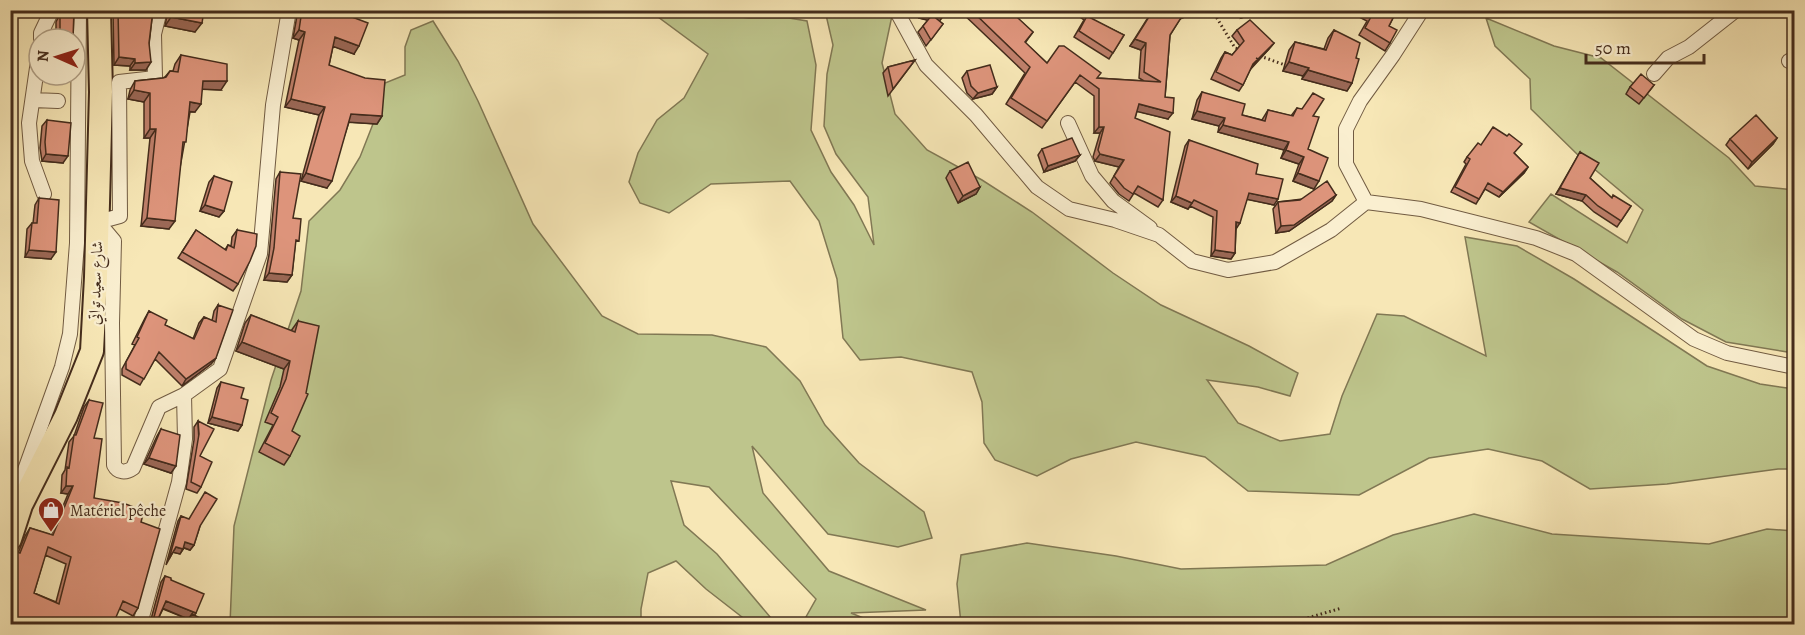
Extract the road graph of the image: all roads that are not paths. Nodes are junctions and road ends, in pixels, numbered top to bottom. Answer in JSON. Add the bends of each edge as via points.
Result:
{"nodes":[{"id":1,"x":52,"y":10,"type":"edge"},
{"id":2,"x":79,"y":10,"type":"edge"},
{"id":3,"x":99,"y":10,"type":"edge"},
{"id":4,"x":160,"y":10,"type":"edge"},
{"id":5,"x":289,"y":10,"type":"edge"},
{"id":6,"x":896,"y":10,"type":"edge"},
{"id":7,"x":1422,"y":10,"type":"edge"},
{"id":8,"x":1736,"y":10,"type":"edge"},
{"id":9,"x":44,"y":27,"type":"edge"},
{"id":10,"x":1654,"y":74,"type":"dead end"},
{"id":11,"x":35,"y":87,"type":"edge"},
{"id":12,"x":33,"y":100,"type":"junction"},
{"id":13,"x":58,"y":101,"type":"dead end"},
{"id":14,"x":1068,"y":123,"type":"dead end"},
{"id":15,"x":44,"y":194,"type":"dead end"},
{"id":16,"x":1366,"y":202,"type":"junction"},
{"id":17,"x":98,"y":222,"type":"junction"},
{"id":18,"x":1160,"y":236,"type":"junction"},
{"id":19,"x":1794,"y":368,"type":"edge"},
{"id":20,"x":184,"y":395,"type":"junction"},
{"id":21,"x":10,"y":511,"type":"edge"},
{"id":22,"x":10,"y":539,"type":"edge"},
{"id":23,"x":140,"y":624,"type":"edge"}],
"edges":[{"from":1,"to":9,"type":"street"},
{"from":2,"to":21,"type":"street","via":[[77,243],[70,333],[62,367]]},
{"from":3,"to":17,"type":"main road","name":"شارع سعيد تواتي"},
{"from":4,"to":17,"type":"street","via":[[154,34],[155,78],[119,82],[120,216]]},
{"from":5,"to":20,"type":"street","via":[[273,105],[260,254],[220,369]]},
{"from":6,"to":18,"type":"street","via":[[926,65],[976,115],[1037,187],[1068,209]]},
{"from":7,"to":16,"type":"street","via":[[1360,101],[1346,129],[1346,164]]},
{"from":8,"to":10,"type":"street","via":[[1689,47],[1668,58]]},
{"from":11,"to":12,"type":"street"},
{"from":12,"to":13,"type":"street"},
{"from":12,"to":15,"type":"street","via":[[29,123],[32,161]]},
{"from":14,"to":18,"type":"street","via":[[1092,176],[1113,201]]},
{"from":16,"to":18,"type":"street","via":[[1331,230],[1275,262],[1228,270],[1192,261]]},
{"from":16,"to":19,"type":"street","via":[[1420,209],[1536,238],[1576,254],[1694,339],[1727,353]]},
{"from":17,"to":20,"type":"street","via":[[114,241],[116,469],[121,472],[133,468],[159,407]]},
{"from":17,"to":22,"type":"main road","name":"شارع سعيد تواتي","via":[[92,351],[66,416],[21,505]]},
{"from":20,"to":23,"type":"street","via":[[185,439],[179,482]]}]}
